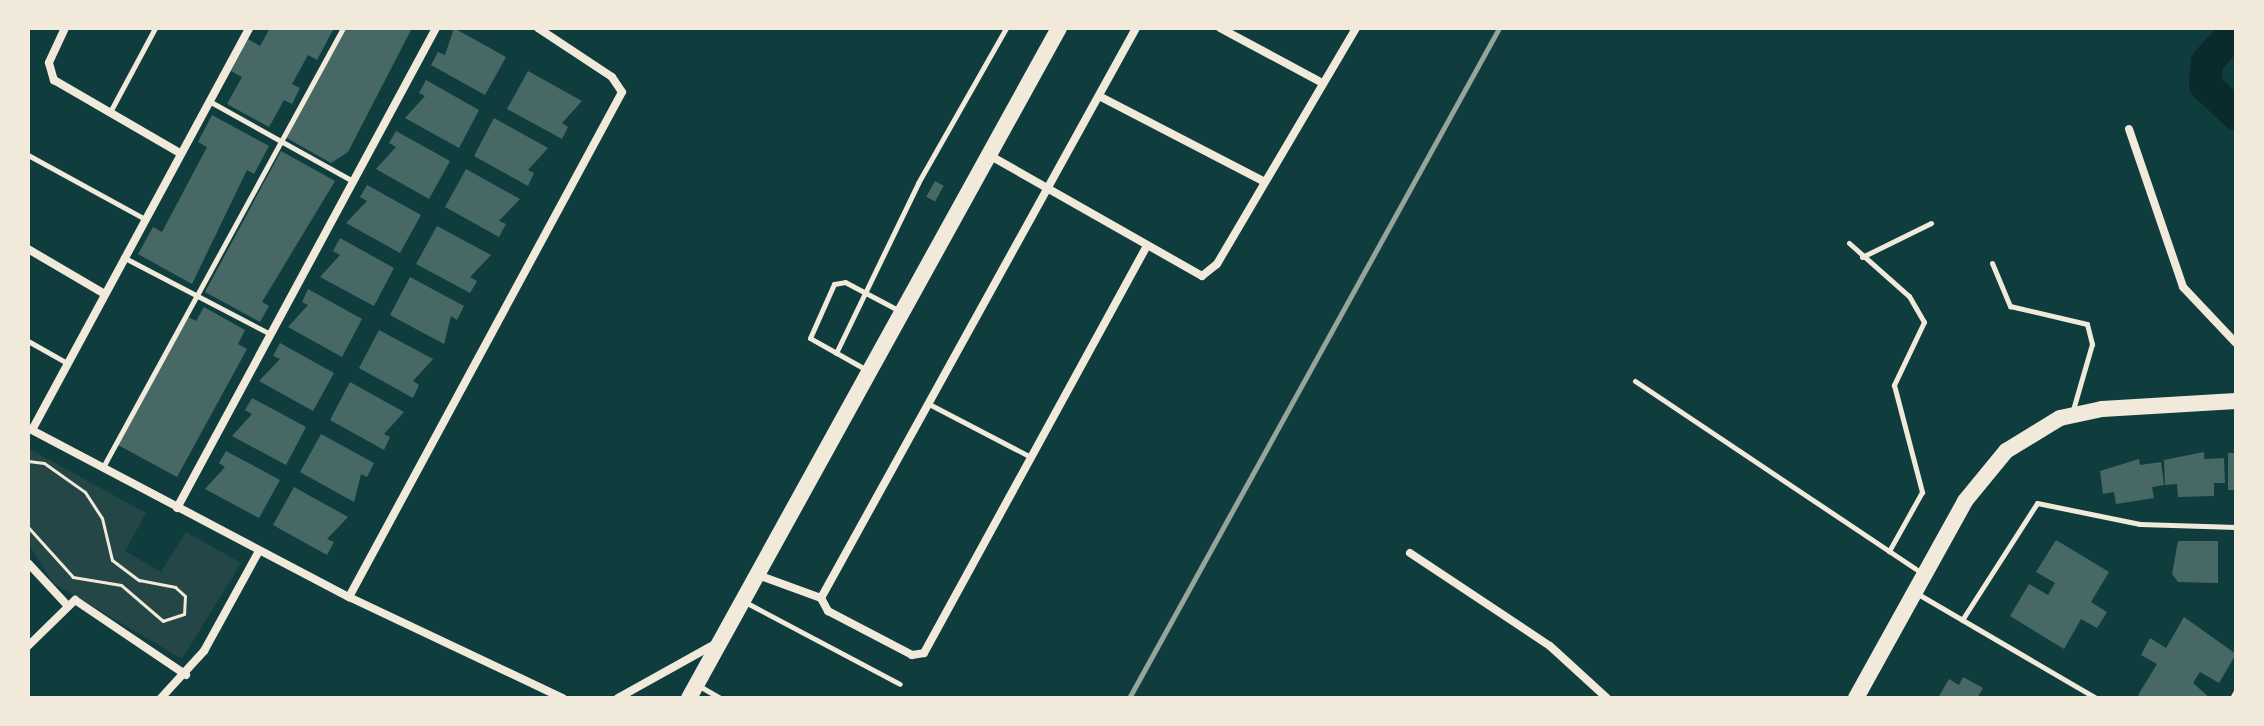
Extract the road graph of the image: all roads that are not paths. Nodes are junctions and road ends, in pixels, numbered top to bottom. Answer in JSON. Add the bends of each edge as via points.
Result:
{"nodes":[{"id":1,"x":65,"y":28,"type":"edge"},
{"id":2,"x":155,"y":28,"type":"edge"},
{"id":3,"x":249,"y":28,"type":"edge"},
{"id":4,"x":343,"y":28,"type":"edge"},
{"id":5,"x":436,"y":28,"type":"edge"},
{"id":6,"x":538,"y":28,"type":"edge"},
{"id":7,"x":1006,"y":28,"type":"edge"},
{"id":8,"x":1059,"y":28,"type":"edge"},
{"id":9,"x":1136,"y":28,"type":"edge"},
{"id":10,"x":1220,"y":28,"type":"edge"},
{"id":11,"x":1356,"y":28,"type":"edge"},
{"id":12,"x":1319,"y":81,"type":"junction"},
{"id":13,"x":1099,"y":96,"type":"junction"},
{"id":14,"x":209,"y":101,"type":"junction"},
{"id":15,"x":109,"y":112,"type":"junction"},
{"id":16,"x":2129,"y":129,"type":"dead end"},
{"id":17,"x":282,"y":142,"type":"junction"},
{"id":18,"x":180,"y":153,"type":"junction"},
{"id":19,"x":28,"y":155,"type":"edge"},
{"id":20,"x":989,"y":155,"type":"junction"},
{"id":21,"x":354,"y":181,"type":"junction"},
{"id":22,"x":1263,"y":181,"type":"junction"},
{"id":23,"x":1048,"y":191,"type":"junction"},
{"id":24,"x":143,"y":218,"type":"junction"},
{"id":25,"x":1931,"y":223,"type":"dead end"},
{"id":26,"x":1849,"y":243,"type":"dead end"},
{"id":27,"x":28,"y":249,"type":"edge"},
{"id":28,"x":1145,"y":249,"type":"junction"},
{"id":29,"x":122,"y":257,"type":"junction"},
{"id":30,"x":1862,"y":257,"type":"junction"},
{"id":31,"x":1992,"y":263,"type":"dead end"},
{"id":32,"x":103,"y":293,"type":"junction"},
{"id":33,"x":867,"y":294,"type":"junction"},
{"id":34,"x":196,"y":295,"type":"junction"},
{"id":35,"x":902,"y":313,"type":"junction"},
{"id":36,"x":271,"y":334,"type":"junction"},
{"id":37,"x":28,"y":341,"type":"edge"},
{"id":38,"x":2236,"y":343,"type":"edge"},
{"id":39,"x":836,"y":353,"type":"junction"},
{"id":40,"x":67,"y":363,"type":"junction"},
{"id":41,"x":870,"y":371,"type":"junction"},
{"id":42,"x":1635,"y":381,"type":"dead end"},
{"id":43,"x":2236,"y":401,"type":"edge"},
{"id":44,"x":929,"y":404,"type":"junction"},
{"id":45,"x":2073,"y":415,"type":"junction"},
{"id":46,"x":30,"y":429,"type":"edge"},
{"id":47,"x":1031,"y":457,"type":"junction"},
{"id":48,"x":102,"y":468,"type":"junction"},
{"id":49,"x":177,"y":508,"type":"junction"},
{"id":50,"x":2236,"y":527,"type":"edge"},
{"id":51,"x":259,"y":551,"type":"junction"},
{"id":52,"x":1889,"y":551,"type":"junction"},
{"id":53,"x":1410,"y":553,"type":"dead end"},
{"id":54,"x":28,"y":563,"type":"edge"},
{"id":55,"x":758,"y":575,"type":"junction"},
{"id":56,"x":1924,"y":575,"type":"junction"},
{"id":57,"x":1914,"y":592,"type":"junction"},
{"id":58,"x":349,"y":597,"type":"junction"},
{"id":59,"x":821,"y":598,"type":"junction"},
{"id":60,"x":743,"y":601,"type":"junction"},
{"id":61,"x":66,"y":604,"type":"junction"},
{"id":62,"x":1962,"y":620,"type":"junction"},
{"id":63,"x":723,"y":639,"type":"junction"},
{"id":64,"x":28,"y":646,"type":"edge"},
{"id":65,"x":186,"y":675,"type":"junction"},
{"id":66,"x":900,"y":684,"type":"dead end"},
{"id":67,"x":693,"y":691,"type":"edge"},
{"id":68,"x":2236,"y":691,"type":"edge"},
{"id":69,"x":161,"y":698,"type":"edge"},
{"id":70,"x":563,"y":698,"type":"edge"},
{"id":71,"x":618,"y":698,"type":"edge"},
{"id":72,"x":720,"y":698,"type":"edge"},
{"id":73,"x":1607,"y":698,"type":"edge"},
{"id":74,"x":1856,"y":698,"type":"edge"},
{"id":75,"x":2096,"y":698,"type":"edge"},
{"id":76,"x":2232,"y":698,"type":"edge"}],
"edges":[{"from":1,"to":15,"type":"street","via":[[49,63],[51,76]]},
{"from":2,"to":15,"type":"lane"},
{"from":3,"to":14,"type":"street"},
{"from":4,"to":17,"type":"lane"},
{"from":5,"to":21,"type":"street"},
{"from":6,"to":58,"type":"street","via":[[612,77],[622,92]]},
{"from":7,"to":33,"type":"lane","via":[[918,183]]},
{"from":8,"to":20,"type":"main road"},
{"from":9,"to":13,"type":"street"},
{"from":10,"to":12,"type":"street"},
{"from":11,"to":12,"type":"street"},
{"from":12,"to":22,"type":"street"},
{"from":13,"to":22,"type":"street"},
{"from":13,"to":23,"type":"street"},
{"from":14,"to":17,"type":"lane"},
{"from":14,"to":18,"type":"street"},
{"from":15,"to":18,"type":"street"},
{"from":16,"to":38,"type":"street","via":[[2183,287]]},
{"from":17,"to":21,"type":"lane"},
{"from":17,"to":34,"type":"lane"},
{"from":18,"to":24,"type":"street"},
{"from":19,"to":24,"type":"lane"},
{"from":20,"to":23,"type":"street"},
{"from":20,"to":35,"type":"main road"},
{"from":21,"to":36,"type":"street"},
{"from":22,"to":28,"type":"street","via":[[1207,274],[1188,273]]},
{"from":23,"to":28,"type":"street"},
{"from":23,"to":44,"type":"street"},
{"from":24,"to":29,"type":"street"},
{"from":25,"to":30,"type":"lane"},
{"from":26,"to":30,"type":"lane"},
{"from":27,"to":32,"type":"street"},
{"from":28,"to":47,"type":"street"},
{"from":29,"to":32,"type":"street"},
{"from":29,"to":34,"type":"lane"},
{"from":30,"to":52,"type":"lane","via":[[1909,296],[1924,322],[1894,385],[1922,492]]},
{"from":31,"to":45,"type":"lane","via":[[2010,306],[2087,324],[2092,344]]},
{"from":32,"to":40,"type":"street"},
{"from":33,"to":35,"type":"lane"},
{"from":33,"to":39,"type":"lane"},
{"from":33,"to":39,"type":"lane","via":[[834,284],[809,334]]},
{"from":34,"to":36,"type":"lane"},
{"from":34,"to":48,"type":"lane"},
{"from":35,"to":41,"type":"main road"},
{"from":36,"to":49,"type":"street"},
{"from":37,"to":40,"type":"lane"},
{"from":39,"to":41,"type":"lane"},
{"from":40,"to":46,"type":"street"},
{"from":41,"to":55,"type":"main road"},
{"from":42,"to":52,"type":"lane"},
{"from":43,"to":45,"type":"main road","via":[[2138,402]]},
{"from":44,"to":47,"type":"lane"},
{"from":44,"to":59,"type":"street"},
{"from":45,"to":56,"type":"main road","via":[[2034,431],[1985,473]]},
{"from":46,"to":48,"type":"street"},
{"from":47,"to":59,"type":"street","via":[[924,653],[912,655],[828,611]]},
{"from":48,"to":49,"type":"street"},
{"from":49,"to":51,"type":"street"},
{"from":50,"to":62,"type":"lane","via":[[2140,524],[2037,503]]},
{"from":51,"to":58,"type":"street"},
{"from":51,"to":65,"type":"street"},
{"from":52,"to":56,"type":"lane"},
{"from":53,"to":73,"type":"street","via":[[1550,646]]},
{"from":54,"to":61,"type":"street"},
{"from":55,"to":59,"type":"street"},
{"from":55,"to":60,"type":"main road"},
{"from":56,"to":57,"type":"main road"},
{"from":57,"to":62,"type":"lane"},
{"from":57,"to":74,"type":"main road"},
{"from":58,"to":70,"type":"street"},
{"from":60,"to":63,"type":"main road"},
{"from":60,"to":66,"type":"lane"},
{"from":61,"to":64,"type":"street"},
{"from":61,"to":65,"type":"street","via":[[85,604]]},
{"from":62,"to":75,"type":"lane"},
{"from":63,"to":67,"type":"main road"},
{"from":63,"to":71,"type":"street"},
{"from":65,"to":69,"type":"street"},
{"from":67,"to":72,"type":"lane"},
{"from":68,"to":76,"type":"lane"}]}
